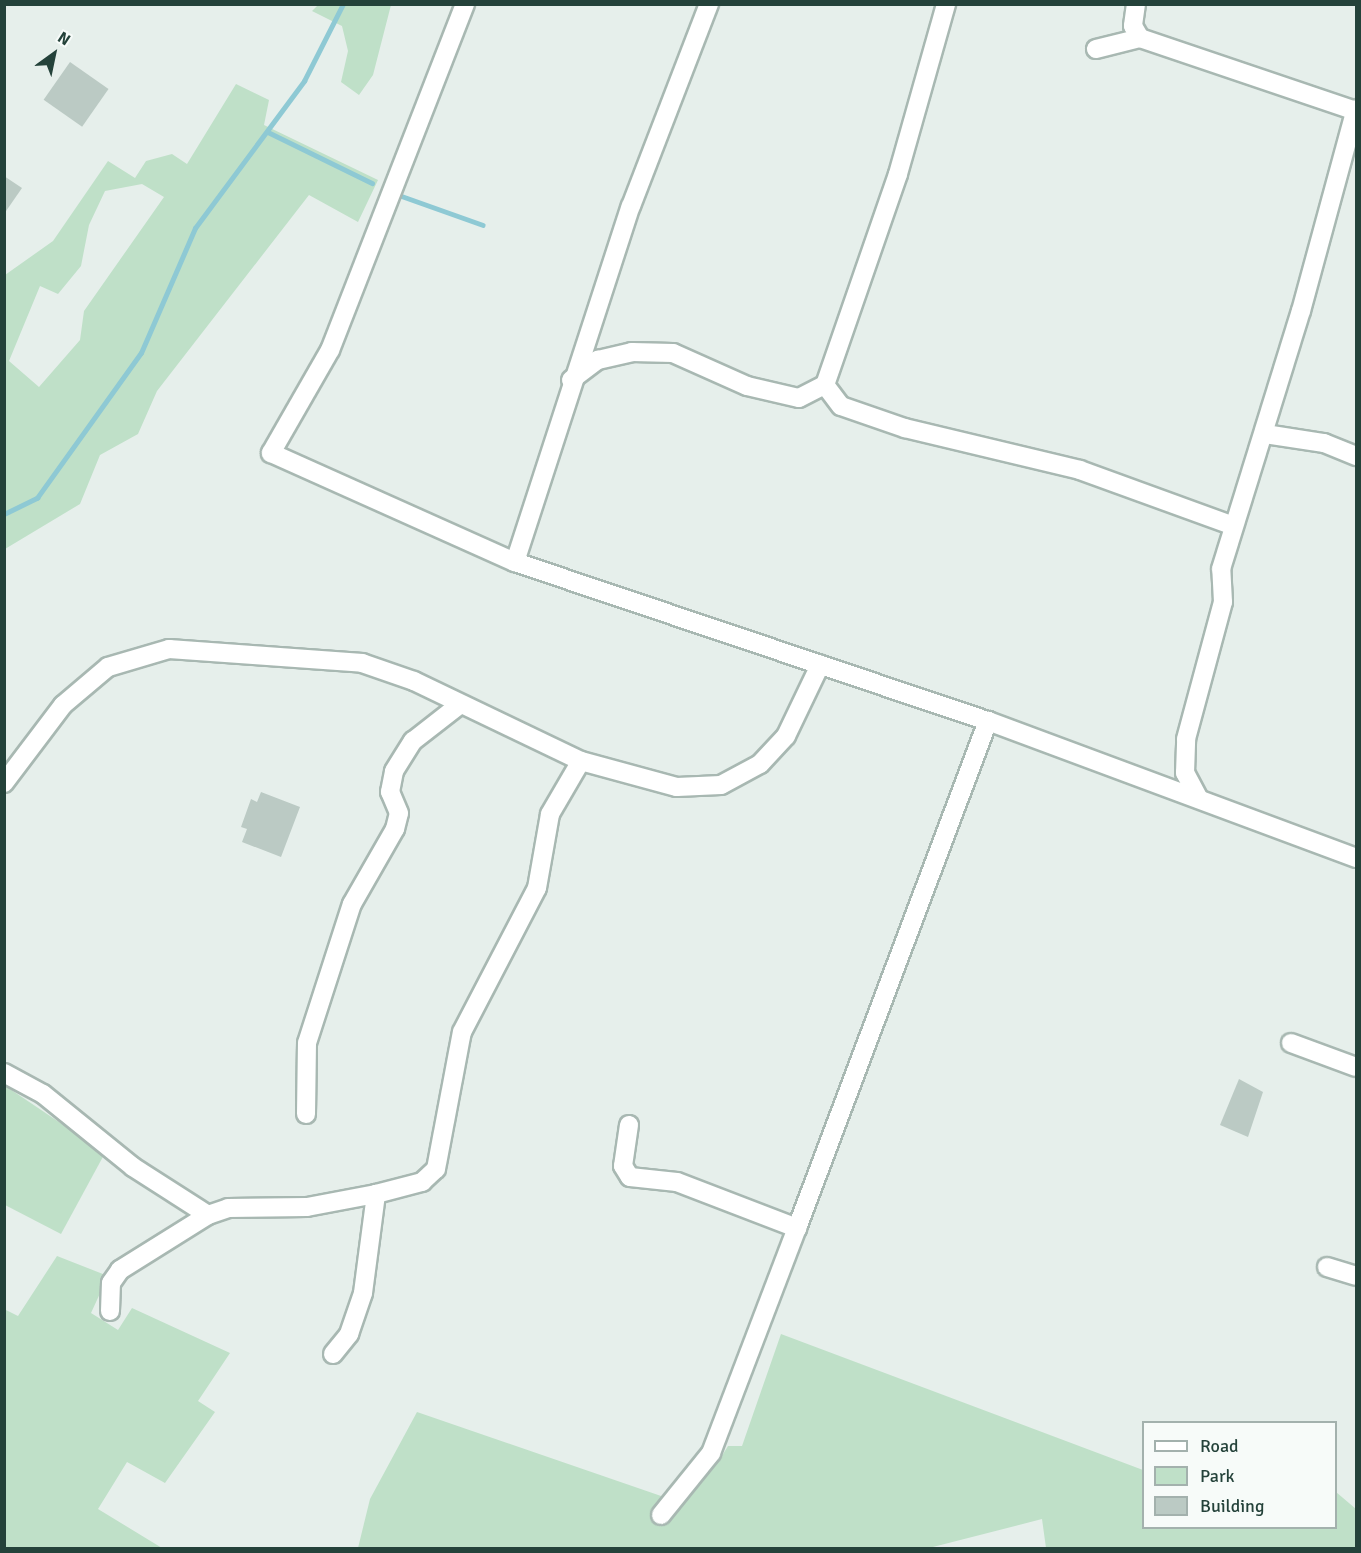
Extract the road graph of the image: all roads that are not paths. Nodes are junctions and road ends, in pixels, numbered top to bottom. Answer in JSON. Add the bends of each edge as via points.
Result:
{"nodes":[{"id":1,"x":465,"y":4,"type":"edge"},
{"id":2,"x":709,"y":4,"type":"edge"},
{"id":3,"x":945,"y":4,"type":"edge"},
{"id":4,"x":1136,"y":4,"type":"edge"},
{"id":5,"x":1140,"y":38,"type":"junction"},
{"id":6,"x":1096,"y":49,"type":"dead end"},
{"id":7,"x":1356,"y":110,"type":"edge"},
{"id":8,"x":570,"y":380,"type":"junction"},
{"id":9,"x":825,"y":385,"type":"junction"},
{"id":10,"x":1265,"y":434,"type":"junction"},
{"id":11,"x":1356,"y":456,"type":"edge"},
{"id":12,"x":1231,"y":525,"type":"junction"},
{"id":13,"x":515,"y":562,"type":"junction"},
{"id":14,"x":820,"y":665,"type":"junction"},
{"id":15,"x":459,"y":705,"type":"junction"},
{"id":16,"x":988,"y":721,"type":"junction"},
{"id":17,"x":581,"y":761,"type":"junction"},
{"id":18,"x":4,"y":783,"type":"edge"},
{"id":19,"x":1199,"y":799,"type":"junction"},
{"id":20,"x":1356,"y":858,"type":"edge"},
{"id":21,"x":1291,"y":1043,"type":"dead end"},
{"id":22,"x":1356,"y":1067,"type":"edge"},
{"id":23,"x":4,"y":1072,"type":"edge"},
{"id":24,"x":306,"y":1113,"type":"dead end"},
{"id":25,"x":629,"y":1125,"type":"dead end"},
{"id":26,"x":376,"y":1194,"type":"junction"},
{"id":27,"x":208,"y":1215,"type":"junction"},
{"id":28,"x":797,"y":1228,"type":"junction"},
{"id":29,"x":1327,"y":1267,"type":"dead end"},
{"id":30,"x":1356,"y":1276,"type":"edge"},
{"id":31,"x":110,"y":1311,"type":"dead end"},
{"id":32,"x":333,"y":1354,"type":"dead end"},
{"id":33,"x":661,"y":1515,"type":"dead end"}],
"edges":[{"from":1,"to":13,"type":"street","via":[[330,350],[271,453]]},
{"from":2,"to":8,"type":"street"},
{"from":3,"to":9,"type":"street","via":[[898,174]]},
{"from":4,"to":5,"type":"street","via":[[1133,26]]},
{"from":5,"to":6,"type":"street"},
{"from":5,"to":7,"type":"street"},
{"from":7,"to":10,"type":"street"},
{"from":8,"to":9,"type":"street","via":[[598,360],[632,352],[673,353],[747,386],[799,398]]},
{"from":8,"to":13,"type":"street"},
{"from":9,"to":12,"type":"street","via":[[841,406],[905,428],[1080,470]]},
{"from":10,"to":11,"type":"street","via":[[1324,443]]},
{"from":10,"to":12,"type":"street"},
{"from":12,"to":19,"type":"street","via":[[1221,569],[1223,602],[1186,740],[1185,773]]},
{"from":13,"to":14,"type":"street"},
{"from":14,"to":16,"type":"street"},
{"from":14,"to":17,"type":"street","via":[[786,736],[760,764],[721,785],[677,787]]},
{"from":15,"to":17,"type":"street"},
{"from":15,"to":18,"type":"street","via":[[362,663],[169,649],[108,667],[63,705]]},
{"from":15,"to":24,"type":"street","via":[[413,741],[394,771],[390,792],[399,813],[395,829],[352,904],[307,1043]]},
{"from":16,"to":19,"type":"street"},
{"from":16,"to":28,"type":"street"},
{"from":17,"to":26,"type":"street","via":[[550,814],[537,888],[462,1032],[436,1169],[422,1182]]},
{"from":19,"to":20,"type":"street"},
{"from":21,"to":22,"type":"street"},
{"from":23,"to":27,"type":"street","via":[[43,1094],[132,1167]]},
{"from":25,"to":28,"type":"street","via":[[623,1166],[630,1177],[677,1182]]},
{"from":26,"to":27,"type":"street","via":[[307,1207],[228,1208]]},
{"from":26,"to":32,"type":"street","via":[[363,1293],[349,1334]]},
{"from":27,"to":31,"type":"street","via":[[120,1270],[111,1283]]},
{"from":28,"to":33,"type":"street","via":[[711,1453]]},
{"from":29,"to":30,"type":"street"}]}
